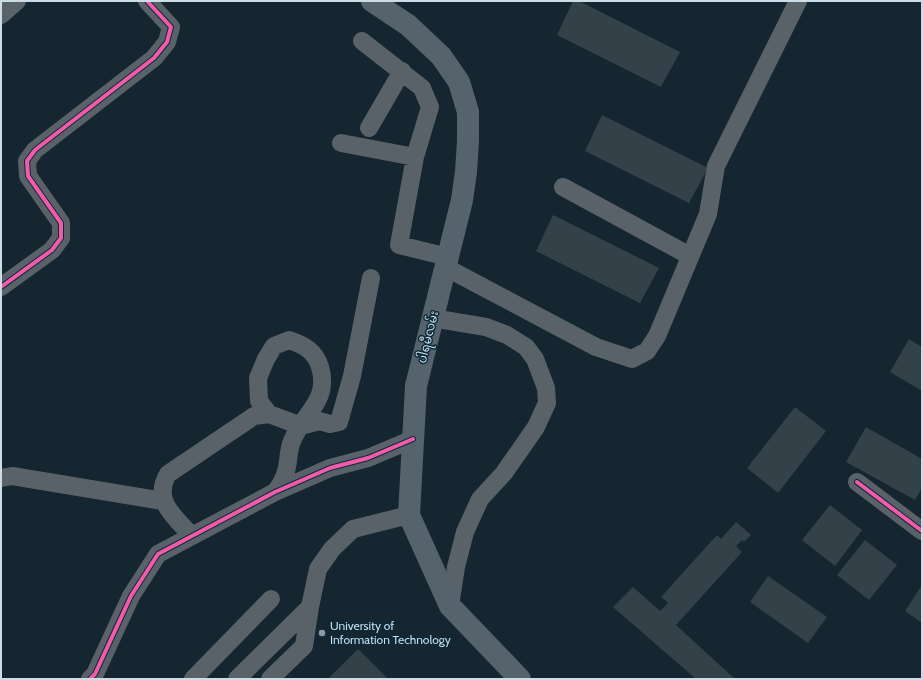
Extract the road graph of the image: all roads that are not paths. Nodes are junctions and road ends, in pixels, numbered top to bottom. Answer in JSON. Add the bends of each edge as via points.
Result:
{"nodes":[{"id":1,"x":17,"y":1,"type":"edge"},
{"id":2,"x":147,"y":1,"type":"edge"},
{"id":3,"x":372,"y":1,"type":"edge"},
{"id":4,"x":798,"y":1,"type":"edge"},
{"id":5,"x":1,"y":15,"type":"edge"},
{"id":6,"x":362,"y":41,"type":"dead end"},
{"id":7,"x":402,"y":71,"type":"junction"},
{"id":8,"x":369,"y":128,"type":"dead end"},
{"id":9,"x":341,"y":143,"type":"dead end"},
{"id":10,"x":415,"y":157,"type":"junction"},
{"id":11,"x":563,"y":188,"type":"dead end"},
{"id":12,"x":690,"y":256,"type":"junction"},
{"id":13,"x":446,"y":262,"type":"junction"},
{"id":14,"x":371,"y":278,"type":"dead end"},
{"id":15,"x":1,"y":287,"type":"edge"},
{"id":16,"x":432,"y":318,"type":"junction"},
{"id":17,"x":269,"y":414,"type":"junction"},
{"id":18,"x":301,"y":426,"type":"junction"},
{"id":19,"x":413,"y":439,"type":"junction"},
{"id":20,"x":1,"y":478,"type":"edge"},
{"id":21,"x":857,"y":482,"type":"dead end"},
{"id":22,"x":275,"y":492,"type":"junction"},
{"id":23,"x":163,"y":500,"type":"junction"},
{"id":24,"x":409,"y":515,"type":"junction"},
{"id":25,"x":922,"y":531,"type":"edge"},
{"id":26,"x":192,"y":536,"type":"junction"},
{"id":27,"x":271,"y":598,"type":"dead end"},
{"id":28,"x":450,"y":606,"type":"junction"},
{"id":29,"x":310,"y":607,"type":"junction"},
{"id":30,"x":94,"y":677,"type":"edge"},
{"id":31,"x":193,"y":679,"type":"edge"},
{"id":32,"x":237,"y":679,"type":"edge"},
{"id":33,"x":270,"y":679,"type":"edge"},
{"id":34,"x":520,"y":679,"type":"edge"}],
"edges":[{"from":1,"to":5,"type":"street"},
{"from":2,"to":15,"type":"street","via":[[171,27],[167,42],[154,58],[35,150],[27,161],[28,176],[61,223],[61,238],[52,250]]},
{"from":3,"to":13,"type":"main road","name":"ပါရမီလမ်း","via":[[408,25],[441,56],[459,82],[468,112],[462,200]]},
{"from":4,"to":12,"type":"street","via":[[716,166],[708,214]]},
{"from":6,"to":7,"type":"street"},
{"from":7,"to":8,"type":"street"},
{"from":7,"to":10,"type":"street","via":[[422,88],[430,107]]},
{"from":9,"to":10,"type":"street"},
{"from":10,"to":13,"type":"street","via":[[399,246]]},
{"from":11,"to":12,"type":"street"},
{"from":12,"to":13,"type":"street","via":[[657,336],[647,351],[632,359],[596,346]]},
{"from":13,"to":16,"type":"main road","name":"ပါရမီလမ်း"},
{"from":14,"to":18,"type":"street","via":[[352,376],[339,422],[330,424],[319,421]]},
{"from":16,"to":19,"type":"main road","name":"ပါရမီလမ်း","via":[[416,386]]},
{"from":16,"to":28,"type":"street","via":[[486,327],[507,335],[526,347],[535,359],[546,388],[547,403],[536,428],[504,473],[480,499],[465,532]]},
{"from":17,"to":18,"type":"street"},
{"from":17,"to":18,"type":"street","via":[[259,401],[258,378],[274,346],[289,340],[303,345],[317,358],[323,377],[322,392]]},
{"from":17,"to":23,"type":"street","via":[[254,416],[168,474],[162,490]]},
{"from":18,"to":22,"type":"street","via":[[292,441],[286,470]]},
{"from":19,"to":22,"type":"street","via":[[368,458],[330,468]]},
{"from":19,"to":24,"type":"main road","name":"ပါရမီလမ်း"},
{"from":20,"to":23,"type":"street","via":[[12,476]]},
{"from":21,"to":25,"type":"street"},
{"from":22,"to":26,"type":"street"},
{"from":23,"to":26,"type":"street"},
{"from":24,"to":28,"type":"main road","name":"ပါရမီလမ်း"},
{"from":24,"to":29,"type":"street","via":[[353,529],[332,549],[318,569]]},
{"from":26,"to":30,"type":"street","via":[[158,554],[131,596]]},
{"from":27,"to":31,"type":"street"},
{"from":28,"to":34,"type":"main road","name":"ပါရမီလမ်း"},
{"from":29,"to":32,"type":"street"},
{"from":29,"to":33,"type":"street","via":[[304,646]]}]}
